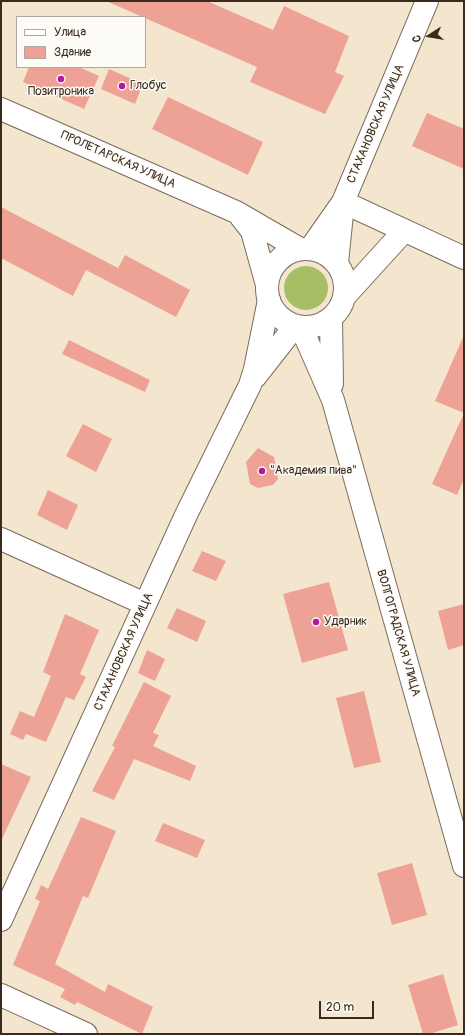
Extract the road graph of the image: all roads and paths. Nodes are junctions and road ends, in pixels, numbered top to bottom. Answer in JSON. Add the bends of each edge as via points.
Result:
{"nodes":[{"id":1,"x":427,"y":1,"type":"edge"},
{"id":2,"x":1,"y":109,"type":"edge"},
{"id":3,"x":343,"y":202,"type":"junction"},
{"id":4,"x":236,"y":212,"type":"junction"},
{"id":5,"x":404,"y":231,"type":"junction"},
{"id":6,"x":305,"y":249,"type":"junction"},
{"id":7,"x":464,"y":258,"type":"edge"},
{"id":8,"x":337,"y":263,"type":"junction"},
{"id":9,"x":268,"y":292,"type":"junction"},
{"id":10,"x":344,"y":297,"type":"junction"},
{"id":11,"x":331,"y":318,"type":"junction"},
{"id":12,"x":298,"y":326,"type":"junction"},
{"id":13,"x":250,"y":385,"type":"junction"},
{"id":14,"x":333,"y":400,"type":"junction"},
{"id":15,"x":1,"y":539,"type":"edge"},
{"id":16,"x":145,"y":604,"type":"junction"},
{"id":17,"x":464,"y":866,"type":"edge"},
{"id":18,"x":1,"y":920,"type":"edge"},
{"id":19,"x":1,"y":995,"type":"edge"},
{"id":20,"x":86,"y":1034,"type":"edge"}],
"edges":[{"from":1,"to":3,"type":"street","name":"СТАХАНОВСКАЯ УЛИЦА"},
{"from":2,"to":4,"type":"street","name":"ПРОЛЕТАРСКАЯ УЛИЦА"},
{"from":3,"to":5,"type":"street"},
{"from":3,"to":6,"type":"street","name":"СТАХАНОВСКАЯ УЛИЦА"},
{"from":3,"to":8,"type":"street","name":"СТАХАНОВСКАЯ УЛИЦА"},
{"from":4,"to":6,"type":"street","name":"ПРОЛЕТАРСКАЯ УЛИЦА"},
{"from":4,"to":9,"type":"street","name":"ПРОЛЕТАРСКАЯ УЛИЦА","via":[[252,231]]},
{"from":5,"to":7,"type":"street"},
{"from":5,"to":10,"type":"street"},
{"from":6,"to":8,"type":"street","via":[[329,256]]},
{"from":6,"to":9,"type":"street","via":[[291,251],[274,265],[269,275]]},
{"from":8,"to":10,"type":"street","via":[[345,283]]},
{"from":9,"to":12,"type":"street","via":[[279,316]]},
{"from":9,"to":13,"type":"street","name":"СТАХАНОВСКАЯ УЛИЦА"},
{"from":10,"to":11,"type":"street"},
{"from":11,"to":12,"type":"street","via":[[312,327]]},
{"from":11,"to":14,"type":"street","name":"ВОЛГОГРАДСКАЯ УЛИЦА","via":[[330,367]]},
{"from":12,"to":13,"type":"street","name":"СТАХАНОВСКАЯ УЛИЦА"},
{"from":12,"to":14,"type":"street","name":"ВОЛГОГРАДСКАЯ УЛИЦА"},
{"from":13,"to":16,"type":"street","name":"СТАХАНОВСКАЯ УЛИЦА"},
{"from":14,"to":17,"type":"street","name":"ВОЛГОГРАДСКАЯ УЛИЦА"},
{"from":15,"to":16,"type":"street"},
{"from":16,"to":18,"type":"street","name":"СТАХАНОВСКАЯ УЛИЦА"},
{"from":19,"to":20,"type":"street"}]}
